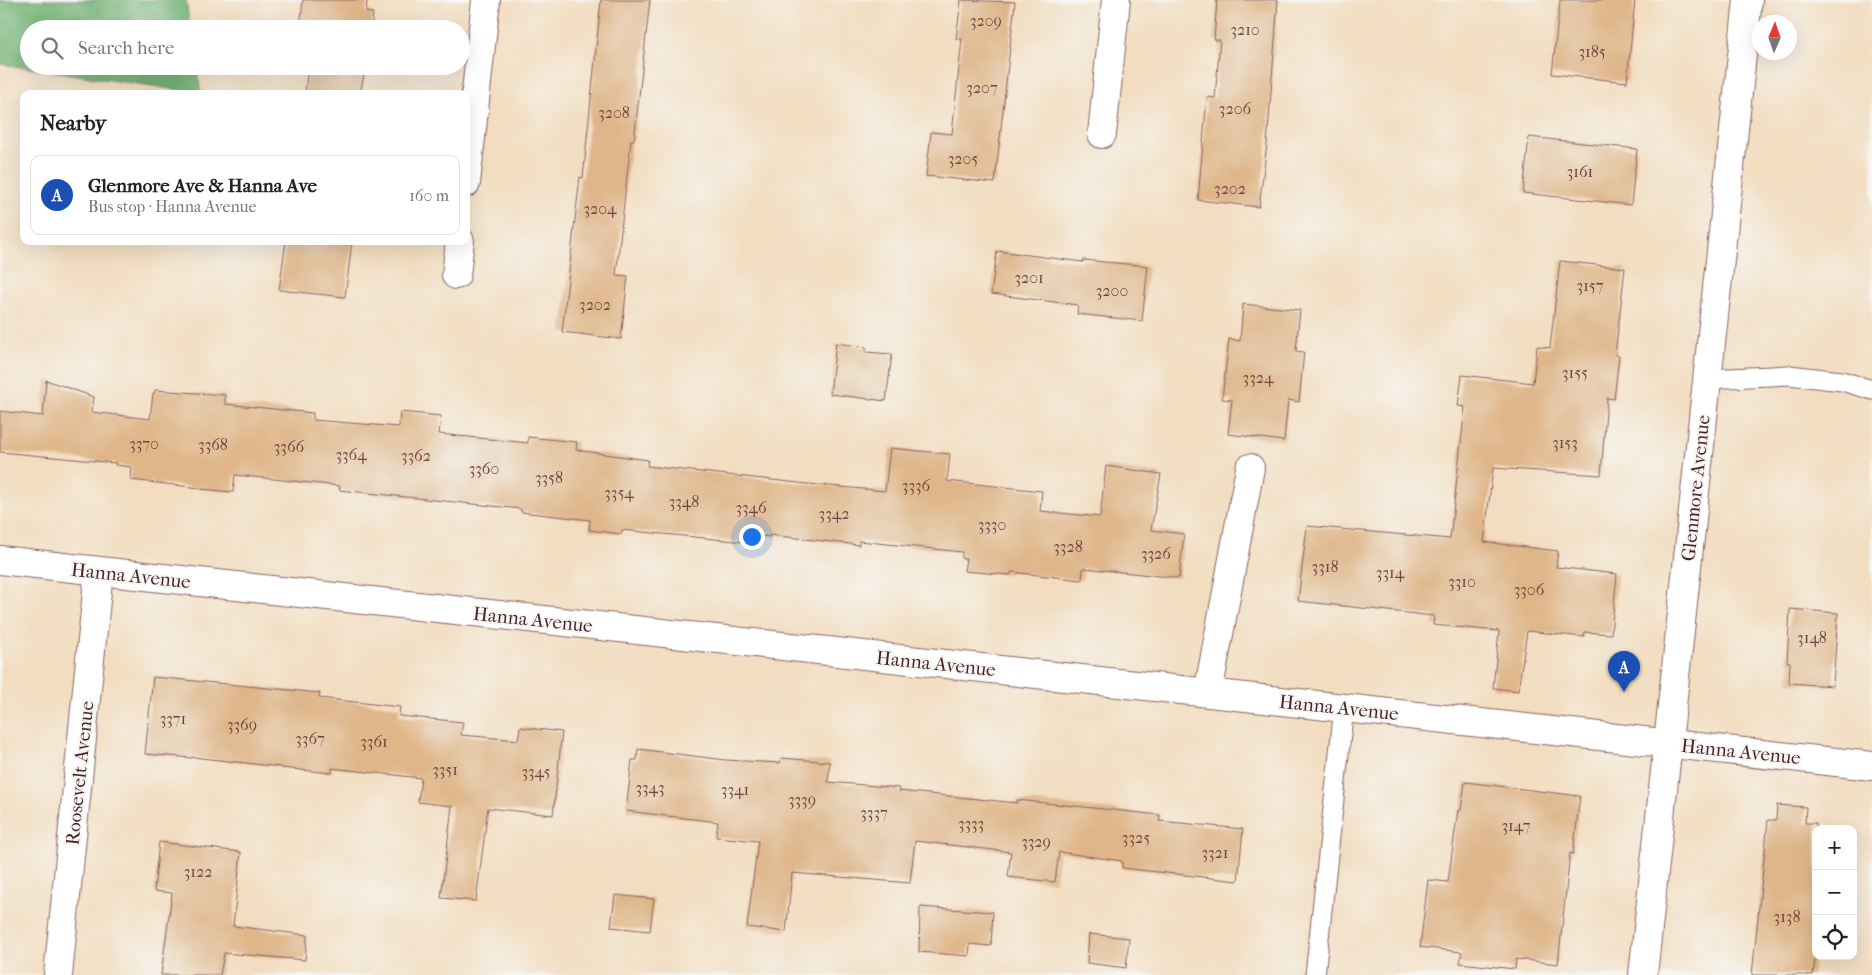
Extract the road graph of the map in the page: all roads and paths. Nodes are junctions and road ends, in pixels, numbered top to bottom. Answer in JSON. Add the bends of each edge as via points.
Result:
{"nodes":[{"id":1,"x":486,"y":0,"type":"edge"},
{"id":2,"x":1116,"y":0,"type":"edge"},
{"id":3,"x":1748,"y":0,"type":"edge"},
{"id":4,"x":1102,"y":134,"type":"dead end"},
{"id":5,"x":470,"y":146,"type":"edge"},
{"id":6,"x":460,"y":245,"type":"edge"},
{"id":7,"x":456,"y":275,"type":"dead end"},
{"id":8,"x":1707,"y":379,"type":"junction"},
{"id":9,"x":1872,"y":390,"type":"edge"},
{"id":10,"x":1250,"y":468,"type":"dead end"},
{"id":11,"x":0,"y":560,"type":"edge"},
{"id":12,"x":99,"y":571,"type":"junction"},
{"id":13,"x":1208,"y":693,"type":"junction"},
{"id":14,"x":1344,"y":707,"type":"junction"},
{"id":15,"x":1668,"y":743,"type":"junction"},
{"id":16,"x":1872,"y":766,"type":"edge"},
{"id":17,"x":58,"y":975,"type":"edge"},
{"id":18,"x":1315,"y":975,"type":"edge"},
{"id":19,"x":1642,"y":975,"type":"edge"}],
"edges":[{"from":1,"to":5,"type":"street"},
{"from":2,"to":4,"type":"street"},
{"from":3,"to":8,"type":"street","name":"Glenmore Avenue"},
{"from":6,"to":7,"type":"street"},
{"from":8,"to":9,"type":"lane","via":[[1789,375],[1842,381]]},
{"from":8,"to":15,"type":"street","name":"Glenmore Avenue"},
{"from":10,"to":13,"type":"street"},
{"from":11,"to":12,"type":"street","name":"Hanna Avenue"},
{"from":12,"to":13,"type":"street","name":"Hanna Avenue"},
{"from":12,"to":17,"type":"street","name":"Roosevelt Avenue"},
{"from":13,"to":14,"type":"street","name":"Hanna Avenue"},
{"from":14,"to":15,"type":"street","name":"Hanna Avenue"},
{"from":14,"to":18,"type":"lane"},
{"from":15,"to":16,"type":"street","name":"Hanna Avenue"},
{"from":15,"to":19,"type":"street","name":"Glenmore Avenue"}]}
